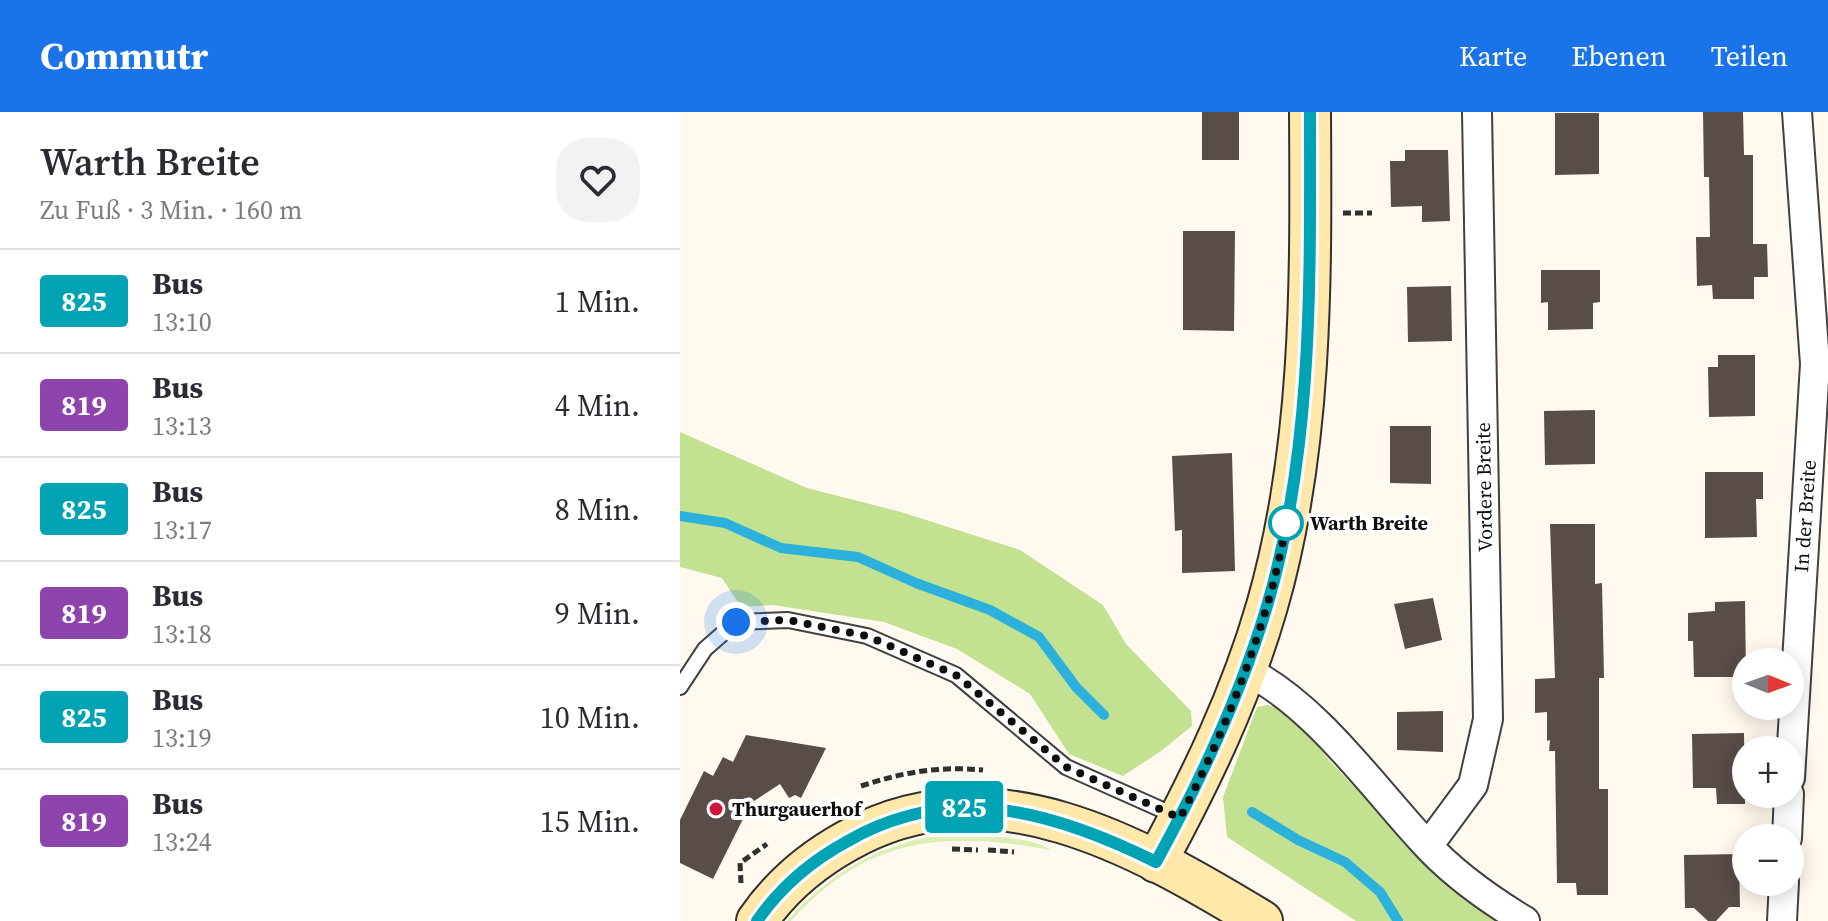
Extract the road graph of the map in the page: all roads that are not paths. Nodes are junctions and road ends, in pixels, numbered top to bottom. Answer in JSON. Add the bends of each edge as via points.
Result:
{"nodes":[{"id":1,"x":1310,"y":112,"type":"edge"},
{"id":2,"x":1477,"y":112,"type":"edge"},
{"id":3,"x":1797,"y":112,"type":"edge"},
{"id":4,"x":1822,"y":364,"type":"edge"},
{"id":5,"x":1245,"y":670,"type":"junction"},
{"id":6,"x":680,"y":687,"type":"edge"},
{"id":7,"x":1793,"y":736,"type":"edge"},
{"id":8,"x":1180,"y":818,"type":"junction"},
{"id":9,"x":1428,"y":846,"type":"junction"},
{"id":10,"x":1156,"y":862,"type":"junction"},
{"id":11,"x":1783,"y":896,"type":"edge"},
{"id":12,"x":757,"y":921,"type":"edge"},
{"id":13,"x":1262,"y":921,"type":"edge"},
{"id":14,"x":1525,"y":921,"type":"edge"},
{"id":15,"x":1782,"y":921,"type":"edge"}],
"edges":[{"from":1,"to":5,"type":"street","via":[[1306,349],[1291,500],[1267,606]]},
{"from":2,"to":9,"type":"street","name":"Vordere Breite","via":[[1488,719],[1473,785]]},
{"from":3,"to":4,"type":"street","name":"In der Breite"},
{"from":4,"to":7,"type":"street","name":"In der Breite"},
{"from":5,"to":8,"type":"street"},
{"from":5,"to":9,"type":"street","via":[[1300,705]]},
{"from":6,"to":8,"type":"lane","via":[[705,649],[736,622],[788,620],[867,636],[956,675],[1066,767]]},
{"from":8,"to":10,"type":"street"},
{"from":9,"to":14,"type":"street"},
{"from":10,"to":12,"type":"street","via":[[1052,819],[1015,811],[933,809],[864,831],[824,854],[792,879]]},
{"from":10,"to":13,"type":"street"},
{"from":11,"to":15,"type":"street"}]}
